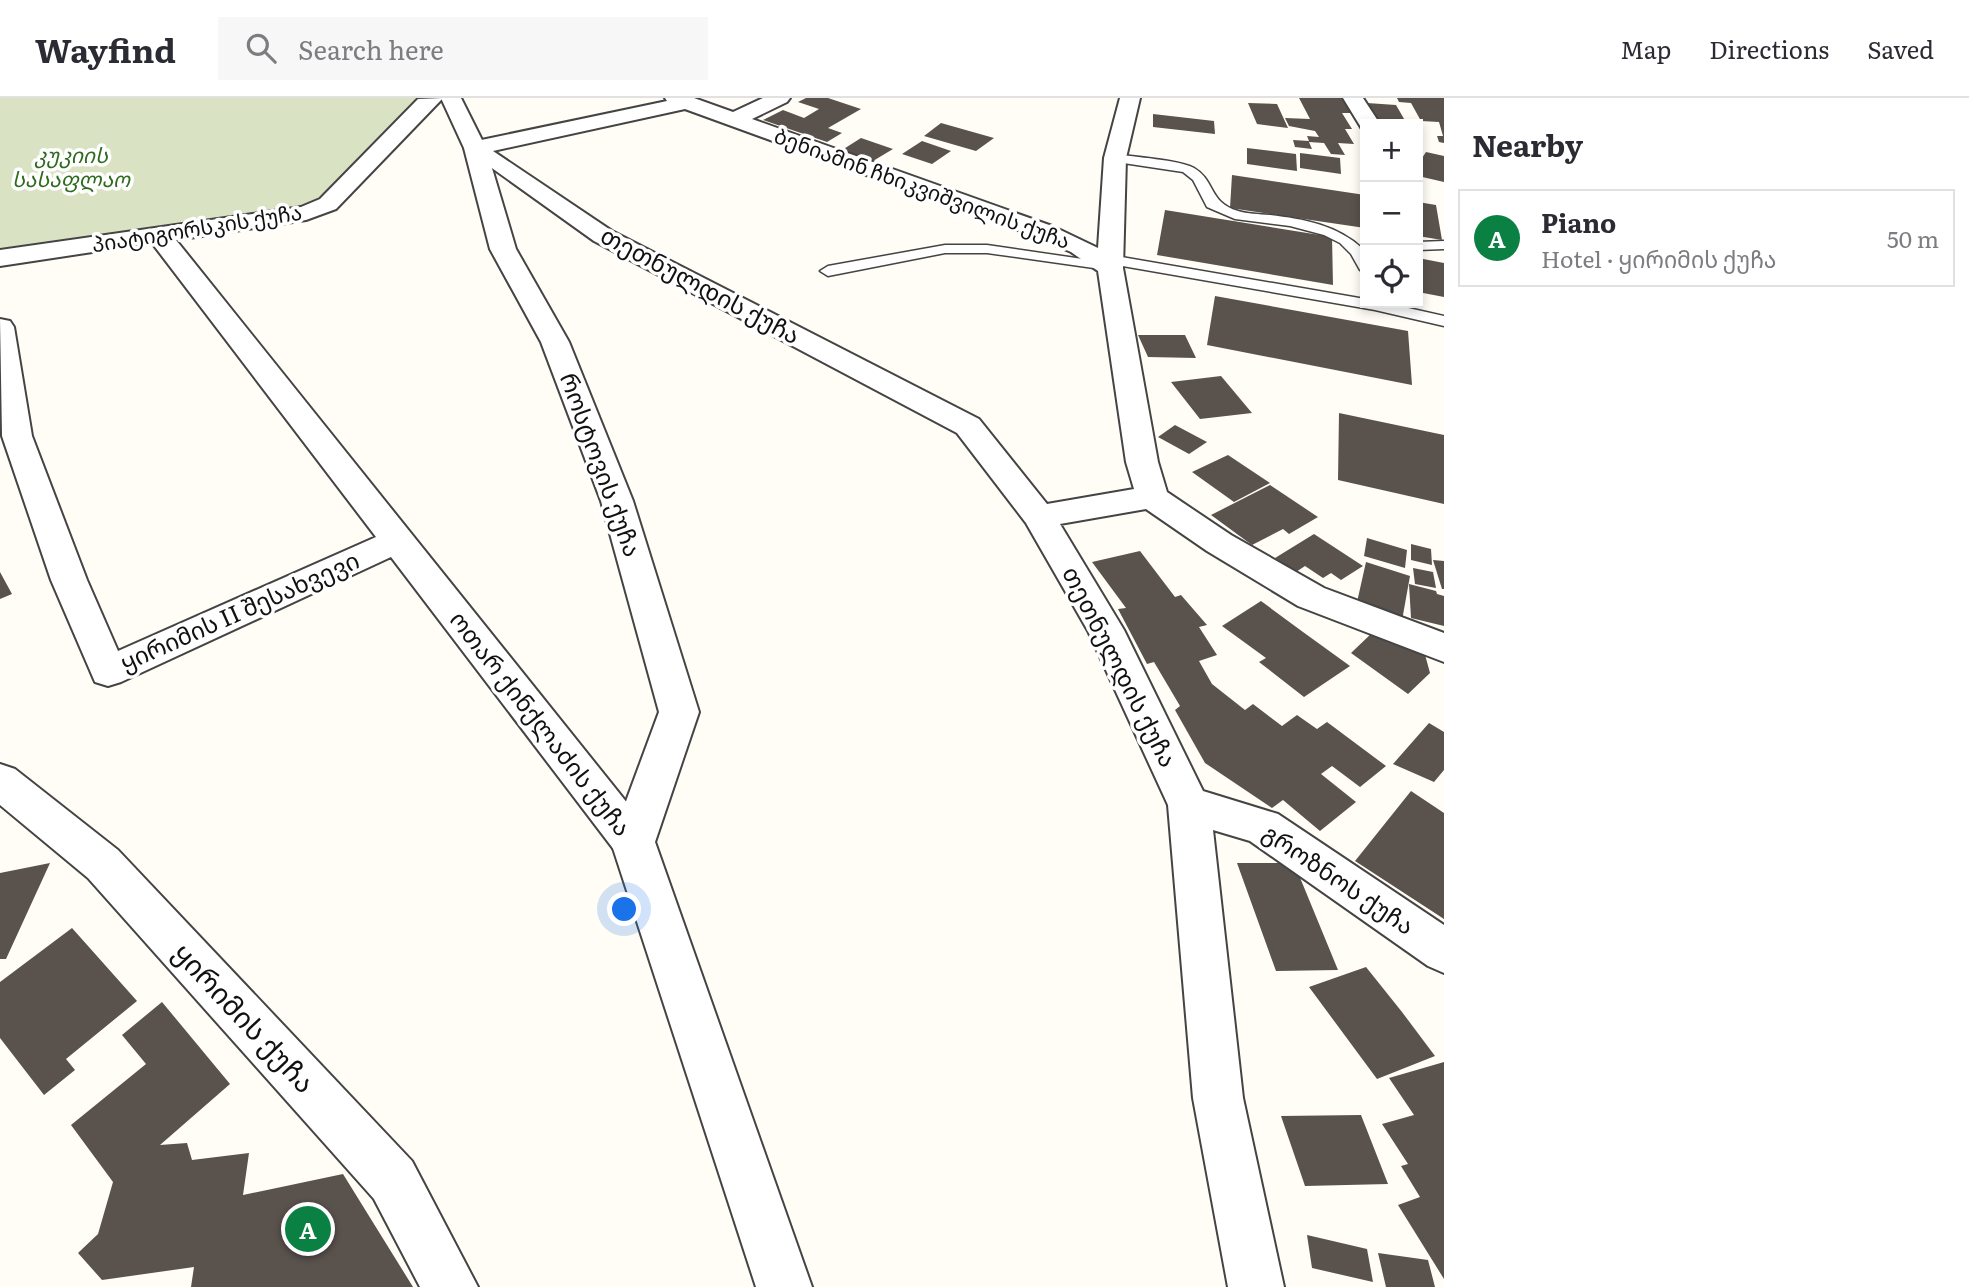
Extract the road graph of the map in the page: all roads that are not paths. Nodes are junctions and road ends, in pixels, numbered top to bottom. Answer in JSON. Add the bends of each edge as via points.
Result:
{"nodes":[{"id":1,"x":433,"y":98,"type":"edge"},
{"id":2,"x":452,"y":98,"type":"edge"},
{"id":3,"x":780,"y":98,"type":"edge"},
{"id":4,"x":1130,"y":98,"type":"edge"},
{"id":5,"x":1353,"y":98,"type":"edge"},
{"id":6,"x":679,"y":101,"type":"edge"},
{"id":7,"x":1367,"y":119,"type":"edge"},
{"id":8,"x":732,"y":120,"type":"junction"},
{"id":9,"x":475,"y":148,"type":"junction"},
{"id":10,"x":1115,"y":158,"type":"junction"},
{"id":11,"x":159,"y":235,"type":"junction"},
{"id":12,"x":1346,"y":239,"type":"junction"},
{"id":13,"x":1360,"y":240,"type":"edge"},
{"id":14,"x":1444,"y":245,"type":"edge"},
{"id":15,"x":1423,"y":246,"type":"edge"},
{"id":16,"x":1360,"y":253,"type":"edge"},
{"id":17,"x":0,"y":258,"type":"edge"},
{"id":18,"x":1110,"y":263,"type":"junction"},
{"id":19,"x":828,"y":271,"type":"dead end"},
{"id":20,"x":1360,"y":302,"type":"edge"},
{"id":21,"x":1391,"y":308,"type":"edge"},
{"id":22,"x":1444,"y":321,"type":"edge"},
{"id":23,"x":0,"y":327,"type":"edge"},
{"id":24,"x":1152,"y":496,"type":"junction"},
{"id":25,"x":1039,"y":517,"type":"junction"},
{"id":26,"x":397,"y":541,"type":"junction"},
{"id":27,"x":1444,"y":648,"type":"edge"},
{"id":28,"x":0,"y":782,"type":"edge"},
{"id":29,"x":1189,"y":805,"type":"junction"},
{"id":30,"x":633,"y":842,"type":"junction"},
{"id":31,"x":1444,"y":951,"type":"edge"},
{"id":32,"x":450,"y":1287,"type":"edge"},
{"id":33,"x":783,"y":1287,"type":"edge"},
{"id":34,"x":1256,"y":1287,"type":"edge"}],
"edges":[{"from":1,"to":11,"type":"street","name":"პიატიგორსკის ქუჩა","via":[[328,204],[306,213]]},
{"from":2,"to":9,"type":"street","name":"როსტოვის ქუჩა"},
{"from":3,"to":8,"type":"street"},
{"from":4,"to":10,"type":"street"},
{"from":5,"to":7,"type":"street"},
{"from":6,"to":8,"type":"street","name":"ბენიამინ ჩხიკვიშვილის ქუჩა"},
{"from":6,"to":9,"type":"street"},
{"from":8,"to":18,"type":"street","name":"ბენიამინ ჩხიკვიშვილის ქუჩა","via":[[1043,231]]},
{"from":9,"to":25,"type":"street","name":"თეთნულდის ქუჩა","via":[[603,236],[968,426]]},
{"from":9,"to":30,"type":"street","name":"როსტოვის ქუჩა","via":[[503,249],[555,342],[617,501],[679,712]]},
{"from":10,"to":12,"type":"lane","via":[[1187,169],[1199,178],[1212,204],[1235,215],[1323,229]]},
{"from":10,"to":18,"type":"street"},
{"from":11,"to":17,"type":"street","name":"პიატიგორსკის ქუჩა"},
{"from":11,"to":26,"type":"street","name":"ოთარ ქინქლაძის ქუჩა"},
{"from":12,"to":13,"type":"lane"},
{"from":12,"to":16,"type":"lane"},
{"from":14,"to":15,"type":"lane"},
{"from":18,"to":19,"type":"lane","via":[[988,249],[944,249]]},
{"from":18,"to":20,"type":"lane"},
{"from":18,"to":24,"type":"street","via":[[1142,462]]},
{"from":21,"to":22,"type":"lane"},
{"from":23,"to":26,"type":"street","name":"ყირიმის II შესახვევი","via":[[17,436],[108,672]]},
{"from":24,"to":25,"type":"street"},
{"from":24,"to":27,"type":"street","via":[[1219,543],[1311,597]]},
{"from":25,"to":29,"type":"street","name":"თეთნულდის ქუჩა","via":[[1106,630]]},
{"from":26,"to":30,"type":"street","name":"ოთარ ქინქლაძის ქუჩა"},
{"from":28,"to":32,"type":"street","name":"ყირიმის ქუჩა","via":[[103,864],[393,1180]]},
{"from":29,"to":31,"type":"street","name":"გროზნოს ქუჩა","via":[[1263,827]]},
{"from":29,"to":34,"type":"street","name":"თეთნულდის ქუჩა","via":[[1218,1098]]},
{"from":30,"to":33,"type":"street","name":"ოთარ ქინქლაძის ქუჩა"}]}
